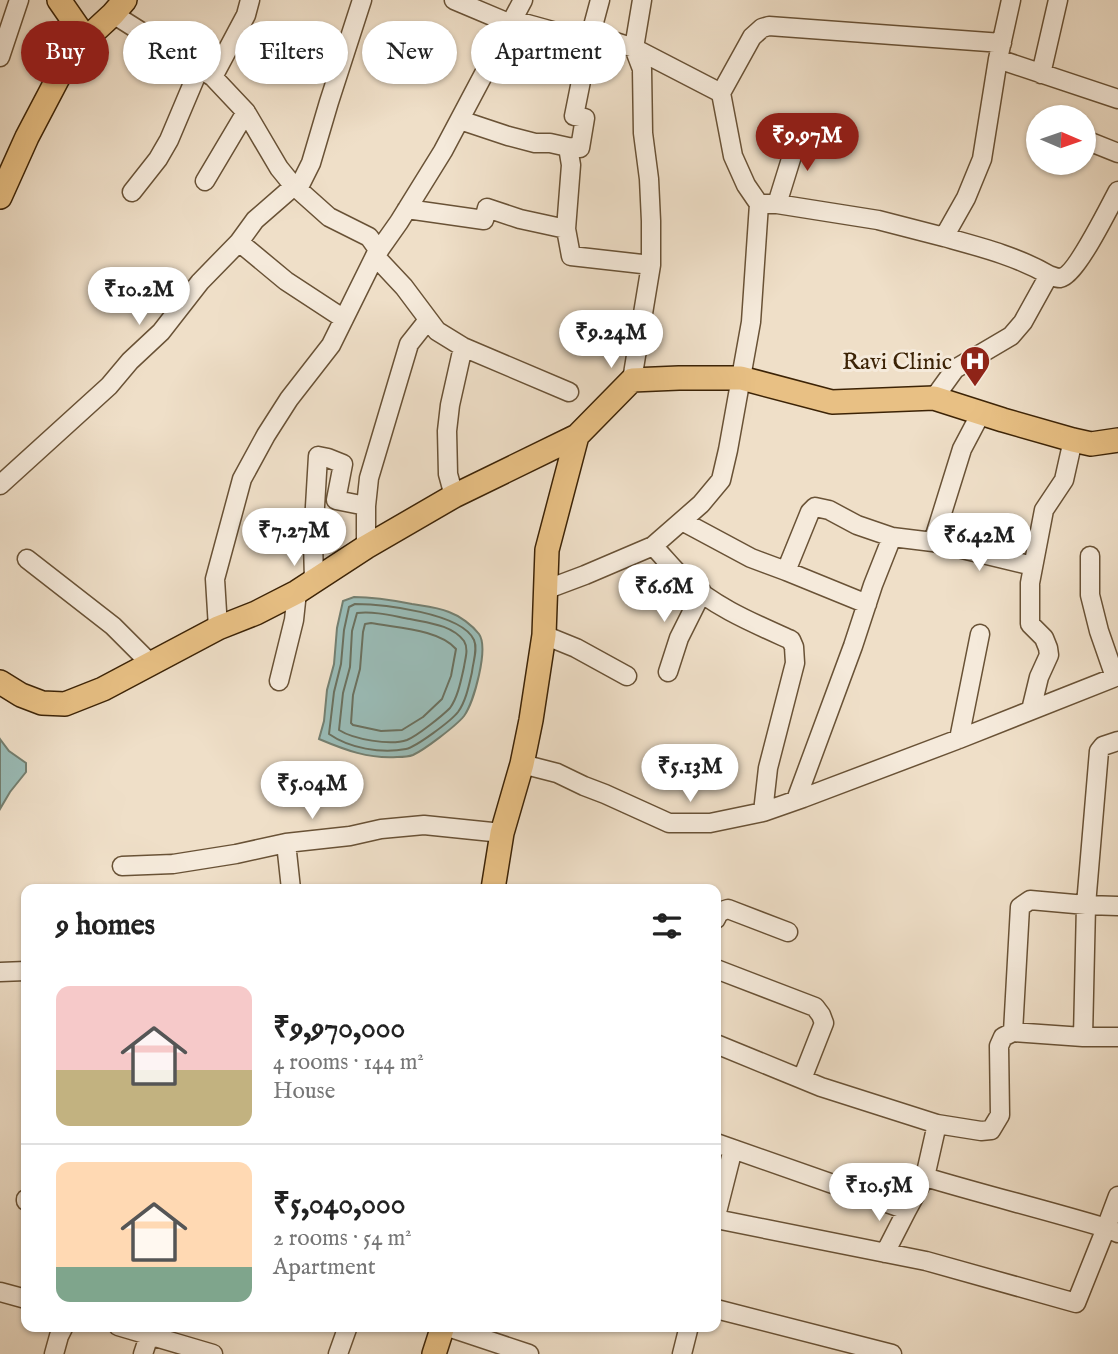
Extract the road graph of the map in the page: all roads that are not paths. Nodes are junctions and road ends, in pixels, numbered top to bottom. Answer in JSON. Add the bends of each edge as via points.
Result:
{"nodes":[{"id":1,"x":19,"y":0,"type":"edge"},
{"id":2,"x":58,"y":0,"type":"edge"},
{"id":3,"x":250,"y":0,"type":"edge"},
{"id":4,"x":362,"y":0,"type":"edge"},
{"id":5,"x":523,"y":0,"type":"edge"},
{"id":6,"x":600,"y":0,"type":"edge"},
{"id":7,"x":642,"y":0,"type":"edge"},
{"id":8,"x":1011,"y":0,"type":"edge"},
{"id":9,"x":1058,"y":0,"type":"edge"},
{"id":10,"x":466,"y":5,"type":"edge"},
{"id":11,"x":119,"y":7,"type":"edge"},
{"id":12,"x":73,"y":21,"type":"edge"},
{"id":13,"x":105,"y":21,"type":"edge"},
{"id":14,"x":137,"y":21,"type":"edge"},
{"id":15,"x":509,"y":21,"type":"edge"},
{"id":16,"x":512,"y":21,"type":"edge"},
{"id":17,"x":594,"y":21,"type":"edge"},
{"id":18,"x":3,"y":38,"type":"edge"},
{"id":19,"x":626,"y":46,"type":"edge"},
{"id":20,"x":634,"y":48,"type":"junction"},
{"id":21,"x":221,"y":51,"type":"edge"},
{"id":22,"x":1000,"y":51,"type":"junction"},
{"id":23,"x":0,"y":58,"type":"edge"},
{"id":24,"x":1041,"y":74,"type":"junction"},
{"id":25,"x":55,"y":84,"type":"edge"},
{"id":26,"x":200,"y":84,"type":"edge"},
{"id":27,"x":217,"y":84,"type":"edge"},
{"id":28,"x":479,"y":84,"type":"edge"},
{"id":29,"x":581,"y":84,"type":"edge"},
{"id":30,"x":721,"y":93,"type":"junction"},
{"id":31,"x":1118,"y":99,"type":"edge"},
{"id":32,"x":246,"y":112,"type":"junction"},
{"id":33,"x":460,"y":120,"type":"junction"},
{"id":34,"x":800,"y":130,"type":"dead end"},
{"id":35,"x":1096,"y":144,"type":"edge"},
{"id":36,"x":568,"y":147,"type":"junction"},
{"id":37,"x":1118,"y":153,"type":"edge"},
{"id":38,"x":205,"y":181,"type":"dead end"},
{"id":39,"x":296,"y":188,"type":"junction"},
{"id":40,"x":1118,"y":191,"type":"edge"},
{"id":41,"x":132,"y":192,"type":"dead end"},
{"id":42,"x":0,"y":197,"type":"edge"},
{"id":43,"x":768,"y":204,"type":"junction"},
{"id":44,"x":407,"y":209,"type":"junction"},
{"id":45,"x":566,"y":229,"type":"junction"},
{"id":46,"x":944,"y":237,"type":"junction"},
{"id":47,"x":239,"y":242,"type":"junction"},
{"id":48,"x":377,"y":254,"type":"junction"},
{"id":49,"x":651,"y":265,"type":"junction"},
{"id":50,"x":1049,"y":275,"type":"junction"},
{"id":51,"x":344,"y":319,"type":"junction"},
{"id":52,"x":428,"y":320,"type":"junction"},
{"id":53,"x":463,"y":347,"type":"junction"},
{"id":54,"x":741,"y":378,"type":"junction"},
{"id":55,"x":632,"y":380,"type":"junction"},
{"id":56,"x":569,"y":392,"type":"dead end"},
{"id":57,"x":934,"y":398,"type":"junction"},
{"id":58,"x":981,"y":414,"type":"junction"},
{"id":59,"x":577,"y":436,"type":"junction"},
{"id":60,"x":1073,"y":440,"type":"junction"},
{"id":61,"x":1118,"y":440,"type":"edge"},
{"id":62,"x":0,"y":485,"type":"edge"},
{"id":63,"x":454,"y":496,"type":"junction"},
{"id":64,"x":366,"y":506,"type":"junction"},
{"id":65,"x":682,"y":521,"type":"junction"},
{"id":66,"x":892,"y":537,"type":"junction"},
{"id":67,"x":933,"y":542,"type":"junction"},
{"id":68,"x":653,"y":545,"type":"junction"},
{"id":69,"x":366,"y":547,"type":"junction"},
{"id":70,"x":1090,"y":556,"type":"dead end"},
{"id":71,"x":27,"y":559,"type":"dead end"},
{"id":72,"x":1033,"y":566,"type":"junction"},
{"id":73,"x":786,"y":571,"type":"junction"},
{"id":74,"x":306,"y":586,"type":"junction"},
{"id":75,"x":545,"y":590,"type":"junction"},
{"id":76,"x":702,"y":592,"type":"junction"},
{"id":77,"x":867,"y":604,"type":"junction"},
{"id":78,"x":219,"y":628,"type":"junction"},
{"id":79,"x":980,"y":634,"type":"dead end"},
{"id":80,"x":544,"y":635,"type":"junction"},
{"id":81,"x":151,"y":664,"type":"junction"},
{"id":82,"x":668,"y":672,"type":"dead end"},
{"id":83,"x":627,"y":676,"type":"dead end"},
{"id":84,"x":1117,"y":676,"type":"edge"},
{"id":85,"x":279,"y":681,"type":"dead end"},
{"id":86,"x":0,"y":682,"type":"edge"},
{"id":87,"x":1031,"y":710,"type":"junction"},
{"id":88,"x":959,"y":739,"type":"junction"},
{"id":89,"x":1118,"y":741,"type":"edge"},
{"id":90,"x":522,"y":764,"type":"junction"},
{"id":91,"x":796,"y":800,"type":"junction"},
{"id":92,"x":763,"y":812,"type":"junction"},
{"id":93,"x":502,"y":833,"type":"junction"},
{"id":94,"x":286,"y":844,"type":"junction"},
{"id":95,"x":122,"y":866,"type":"dead end"},
{"id":96,"x":290,"y":884,"type":"edge"},
{"id":97,"x":493,"y":884,"type":"edge"},
{"id":98,"x":1086,"y":905,"type":"junction"},
{"id":99,"x":1118,"y":906,"type":"edge"},
{"id":100,"x":721,"y":911,"type":"edge"},
{"id":101,"x":788,"y":932,"type":"dead end"},
{"id":102,"x":21,"y":971,"type":"edge"},
{"id":103,"x":721,"y":971,"type":"edge"},
{"id":104,"x":0,"y":972,"type":"edge"},
{"id":105,"x":1013,"y":1032,"type":"junction"},
{"id":106,"x":1083,"y":1037,"type":"junction"},
{"id":107,"x":1118,"y":1037,"type":"edge"},
{"id":108,"x":721,"y":1046,"type":"edge"},
{"id":109,"x":802,"y":1079,"type":"junction"},
{"id":110,"x":937,"y":1125,"type":"junction"},
{"id":111,"x":724,"y":1146,"type":"edge"},
{"id":112,"x":721,"y":1173,"type":"edge"},
{"id":113,"x":925,"y":1177,"type":"junction"},
{"id":114,"x":1118,"y":1196,"type":"edge"},
{"id":115,"x":907,"y":1210,"type":"junction"},
{"id":116,"x":721,"y":1218,"type":"edge"},
{"id":117,"x":1112,"y":1231,"type":"edge"},
{"id":118,"x":885,"y":1253,"type":"junction"},
{"id":119,"x":0,"y":1292,"type":"edge"},
{"id":120,"x":21,"y":1298,"type":"edge"},
{"id":121,"x":721,"y":1310,"type":"edge"},
{"id":122,"x":61,"y":1332,"type":"edge"},
{"id":123,"x":137,"y":1332,"type":"edge"},
{"id":124,"x":346,"y":1332,"type":"edge"},
{"id":125,"x":442,"y":1332,"type":"edge"},
{"id":126,"x":462,"y":1332,"type":"edge"},
{"id":127,"x":688,"y":1332,"type":"edge"},
{"id":128,"x":149,"y":1336,"type":"junction"},
{"id":129,"x":54,"y":1354,"type":"edge"},
{"id":130,"x":143,"y":1354,"type":"edge"},
{"id":131,"x":213,"y":1354,"type":"edge"},
{"id":132,"x":338,"y":1354,"type":"edge"},
{"id":133,"x":434,"y":1354,"type":"edge"},
{"id":134,"x":529,"y":1354,"type":"edge"},
{"id":135,"x":682,"y":1354,"type":"edge"},
{"id":136,"x":892,"y":1354,"type":"edge"}],
"edges":[{"from":1,"to":18,"type":"street"},
{"from":2,"to":12,"type":"main road"},
{"from":3,"to":21,"type":"street","via":[[246,15]]},
{"from":4,"to":39,"type":"street","via":[[311,163]]},
{"from":5,"to":16,"type":"street"},
{"from":6,"to":17,"type":"street"},
{"from":7,"to":20,"type":"street"},
{"from":8,"to":22,"type":"street"},
{"from":9,"to":24,"type":"street"},
{"from":10,"to":15,"type":"street"},
{"from":11,"to":13,"type":"main road"},
{"from":11,"to":14,"type":"street"},
{"from":18,"to":23,"type":"street"},
{"from":19,"to":20,"type":"street"},
{"from":20,"to":30,"type":"street"},
{"from":20,"to":49,"type":"street","via":[[642,69]]},
{"from":22,"to":24,"type":"street"},
{"from":22,"to":30,"type":"street","via":[[769,26],[752,37]]},
{"from":22,"to":46,"type":"street","via":[[982,159]]},
{"from":24,"to":31,"type":"street"},
{"from":25,"to":42,"type":"main road"},
{"from":26,"to":41,"type":"street","via":[[158,159]]},
{"from":27,"to":32,"type":"street"},
{"from":28,"to":33,"type":"street"},
{"from":29,"to":36,"type":"street","via":[[574,116],[584,118],[579,148]]},
{"from":30,"to":43,"type":"street","via":[[733,156],[746,185]]},
{"from":32,"to":38,"type":"street"},
{"from":32,"to":39,"type":"street"},
{"from":33,"to":36,"type":"street","via":[[535,143]]},
{"from":33,"to":44,"type":"street"},
{"from":34,"to":43,"type":"street"},
{"from":35,"to":37,"type":"street"},
{"from":36,"to":45,"type":"street"},
{"from":39,"to":47,"type":"street","via":[[255,220]]},
{"from":39,"to":48,"type":"street","via":[[329,217],[369,237]]},
{"from":40,"to":50,"type":"street","via":[[1082,257],[1060,278]]},
{"from":43,"to":46,"type":"street","via":[[878,220]]},
{"from":43,"to":54,"type":"street"},
{"from":44,"to":45,"type":"street","via":[[484,220],[487,208]]},
{"from":44,"to":48,"type":"street"},
{"from":45,"to":49,"type":"street","via":[[570,256]]},
{"from":46,"to":50,"type":"street","via":[[996,251]]},
{"from":47,"to":51,"type":"street","via":[[286,281]]},
{"from":47,"to":62,"type":"street","via":[[109,386]]},
{"from":48,"to":51,"type":"street"},
{"from":48,"to":52,"type":"street"},
{"from":49,"to":55,"type":"street"},
{"from":50,"to":57,"type":"street","via":[[1011,336],[955,369]]},
{"from":51,"to":78,"type":"street","via":[[242,479],[215,579]]},
{"from":52,"to":53,"type":"street"},
{"from":52,"to":64,"type":"street","via":[[409,344],[369,478]]},
{"from":53,"to":56,"type":"street"},
{"from":53,"to":63,"type":"street","via":[[447,431],[448,474]]},
{"from":54,"to":55,"type":"main road"},
{"from":54,"to":57,"type":"main road","via":[[832,402]]},
{"from":54,"to":65,"type":"street","via":[[721,481]]},
{"from":55,"to":59,"type":"main road"},
{"from":57,"to":58,"type":"main road"},
{"from":58,"to":60,"type":"main road"},
{"from":58,"to":67,"type":"street","via":[[962,449]]},
{"from":59,"to":63,"type":"main road"},
{"from":59,"to":75,"type":"main road","via":[[547,550]]},
{"from":60,"to":61,"type":"main road","via":[[1091,444]]},
{"from":60,"to":72,"type":"street","via":[[1064,481],[1044,510]]},
{"from":63,"to":69,"type":"main road"},
{"from":64,"to":69,"type":"street"},
{"from":64,"to":74,"type":"street","via":[[336,500],[343,464],[318,456]]},
{"from":65,"to":68,"type":"street"},
{"from":65,"to":73,"type":"street"},
{"from":66,"to":67,"type":"street"},
{"from":66,"to":73,"type":"street","via":[[815,507]]},
{"from":66,"to":77,"type":"street"},
{"from":67,"to":72,"type":"street"},
{"from":68,"to":75,"type":"street"},
{"from":68,"to":76,"type":"street","via":[[683,579]]},
{"from":69,"to":74,"type":"main road"},
{"from":70,"to":84,"type":"street","via":[[1090,595],[1098,631]]},
{"from":71,"to":81,"type":"street","via":[[113,626]]},
{"from":72,"to":87,"type":"street","via":[[1030,624],[1044,638],[1049,655]]},
{"from":73,"to":77,"type":"street"},
{"from":74,"to":78,"type":"main road"},
{"from":74,"to":85,"type":"street"},
{"from":75,"to":80,"type":"main road"},
{"from":76,"to":82,"type":"street"},
{"from":76,"to":92,"type":"street","via":[[735,615],[791,640],[794,647],[795,663],[768,768]]},
{"from":77,"to":91,"type":"street"},
{"from":78,"to":81,"type":"main road"},
{"from":79,"to":88,"type":"street"},
{"from":80,"to":83,"type":"street"},
{"from":80,"to":90,"type":"main road"},
{"from":81,"to":86,"type":"main road","via":[[65,704],[43,703]]},
{"from":84,"to":87,"type":"street"},
{"from":87,"to":88,"type":"street"},
{"from":88,"to":91,"type":"street"},
{"from":89,"to":98,"type":"street","via":[[1099,751]]},
{"from":90,"to":92,"type":"street","via":[[557,773],[669,823],[710,823]]},
{"from":90,"to":93,"type":"main road"},
{"from":91,"to":92,"type":"street"},
{"from":93,"to":94,"type":"street","via":[[424,825]]},
{"from":93,"to":97,"type":"main road"},
{"from":94,"to":95,"type":"street","via":[[173,864]]},
{"from":94,"to":96,"type":"street"},
{"from":98,"to":99,"type":"street"},
{"from":98,"to":105,"type":"street","via":[[1030,900],[1020,907]]},
{"from":98,"to":106,"type":"street"},
{"from":100,"to":101,"type":"street","via":[[727,909]]},
{"from":102,"to":104,"type":"street"},
{"from":103,"to":109,"type":"street","via":[[815,1007],[821,1014],[824,1023]]},
{"from":105,"to":106,"type":"street"},
{"from":105,"to":110,"type":"street","via":[[1003,1037],[999,1046],[1000,1115],[991,1130]]},
{"from":106,"to":107,"type":"street"},
{"from":108,"to":109,"type":"street"},
{"from":109,"to":110,"type":"street"},
{"from":110,"to":113,"type":"street"},
{"from":111,"to":112,"type":"street"},
{"from":111,"to":115,"type":"street"},
{"from":113,"to":115,"type":"street"},
{"from":113,"to":117,"type":"street"},
{"from":114,"to":117,"type":"street"},
{"from":115,"to":118,"type":"street"},
{"from":116,"to":118,"type":"street"},
{"from":117,"to":118,"type":"street","via":[[1076,1303]]},
{"from":119,"to":120,"type":"street"},
{"from":121,"to":136,"type":"street"},
{"from":122,"to":129,"type":"street"},
{"from":123,"to":128,"type":"street"},
{"from":124,"to":132,"type":"street"},
{"from":125,"to":133,"type":"main road"},
{"from":126,"to":134,"type":"street"},
{"from":127,"to":135,"type":"street"},
{"from":128,"to":130,"type":"street"},
{"from":128,"to":131,"type":"street"}]}
